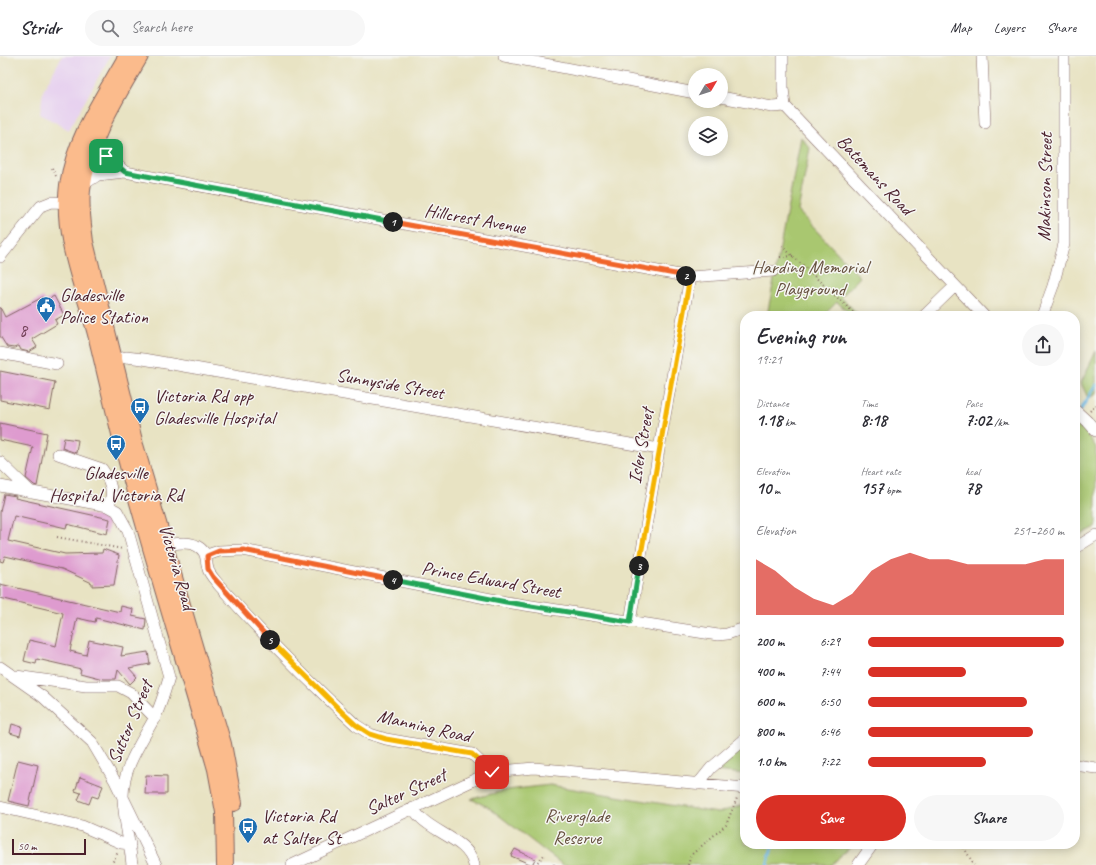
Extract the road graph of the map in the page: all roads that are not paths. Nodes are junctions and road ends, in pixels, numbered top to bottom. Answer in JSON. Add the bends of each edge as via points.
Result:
{"nodes":[{"id":1,"x":128,"y":56,"type":"edge"},
{"id":2,"x":140,"y":56,"type":"edge"},
{"id":3,"x":504,"y":56,"type":"edge"},
{"id":4,"x":783,"y":56,"type":"edge"},
{"id":5,"x":982,"y":56,"type":"edge"},
{"id":6,"x":1064,"y":56,"type":"edge"},
{"id":7,"x":688,"y":91,"type":"edge"},
{"id":8,"x":728,"y":99,"type":"edge"},
{"id":9,"x":785,"y":106,"type":"junction"},
{"id":10,"x":985,"y":123,"type":"dead end"},
{"id":11,"x":96,"y":136,"type":"junction"},
{"id":12,"x":125,"y":172,"type":"junction"},
{"id":13,"x":84,"y":184,"type":"junction"},
{"id":14,"x":74,"y":203,"type":"junction"},
{"id":15,"x":0,"y":256,"type":"edge"},
{"id":16,"x":773,"y":271,"type":"dead end"},
{"id":17,"x":690,"y":277,"type":"junction"},
{"id":18,"x":955,"y":286,"type":"junction"},
{"id":19,"x":929,"y":311,"type":"edge"},
{"id":20,"x":979,"y":311,"type":"edge"},
{"id":21,"x":1044,"y":311,"type":"edge"},
{"id":22,"x":0,"y":353,"type":"edge"},
{"id":23,"x":114,"y":360,"type":"junction"},
{"id":24,"x":57,"y":364,"type":"dead end"},
{"id":25,"x":1080,"y":414,"type":"edge"},
{"id":26,"x":1093,"y":425,"type":"edge"},
{"id":27,"x":659,"y":449,"type":"junction"},
{"id":28,"x":58,"y":454,"type":"dead end"},
{"id":29,"x":0,"y":462,"type":"edge"},
{"id":30,"x":0,"y":486,"type":"edge"},
{"id":31,"x":31,"y":492,"type":"junction"},
{"id":32,"x":108,"y":506,"type":"junction"},
{"id":33,"x":1096,"y":536,"type":"edge"},
{"id":34,"x":1080,"y":545,"type":"edge"},
{"id":35,"x":158,"y":548,"type":"junction"},
{"id":36,"x":207,"y":556,"type":"junction"},
{"id":37,"x":630,"y":622,"type":"junction"},
{"id":38,"x":740,"y":632,"type":"edge"},
{"id":39,"x":0,"y":667,"type":"edge"},
{"id":40,"x":14,"y":676,"type":"junction"},
{"id":41,"x":155,"y":718,"type":"junction"},
{"id":42,"x":740,"y":743,"type":"edge"},
{"id":43,"x":1080,"y":766,"type":"edge"},
{"id":44,"x":1096,"y":768,"type":"edge"},
{"id":45,"x":492,"y":772,"type":"junction"},
{"id":46,"x":698,"y":784,"type":"junction"},
{"id":47,"x":740,"y":793,"type":"edge"},
{"id":48,"x":123,"y":798,"type":"junction"},
{"id":49,"x":0,"y":807,"type":"edge"},
{"id":50,"x":413,"y":808,"type":"junction"},
{"id":51,"x":126,"y":844,"type":"junction"},
{"id":52,"x":870,"y":849,"type":"edge"},
{"id":53,"x":132,"y":865,"type":"edge"},
{"id":54,"x":156,"y":865,"type":"edge"},
{"id":55,"x":225,"y":865,"type":"edge"},
{"id":56,"x":235,"y":865,"type":"edge"},
{"id":57,"x":292,"y":865,"type":"edge"},
{"id":58,"x":474,"y":865,"type":"edge"},
{"id":59,"x":858,"y":865,"type":"edge"}],
"edges":[{"from":1,"to":14,"type":"highway","name":"Victoria Road","via":[[89,122],[76,150],[68,185]]},
{"from":2,"to":11,"type":"highway","name":"Victoria Road"},
{"from":3,"to":7,"type":"street"},
{"from":4,"to":9,"type":"street"},
{"from":5,"to":10,"type":"street"},
{"from":6,"to":21,"type":"street","name":"Makinson Street","via":[[1064,244]]},
{"from":8,"to":9,"type":"street","via":[[772,107]]},
{"from":9,"to":18,"type":"street","name":"Batemans Road"},
{"from":11,"to":12,"type":"street","via":[[104,152]]},
{"from":11,"to":13,"type":"highway","name":"Victoria Road"},
{"from":12,"to":13,"type":"street","via":[[98,176]]},
{"from":12,"to":17,"type":"street","name":"Hillcrest Avenue"},
{"from":13,"to":14,"type":"highway","name":"Victoria Road"},
{"from":14,"to":15,"type":"street","via":[[51,202],[41,206]]},
{"from":14,"to":23,"type":"highway","name":"Victoria Road"},
{"from":14,"to":35,"type":"highway","name":"Victoria Road","via":[[67,218],[74,259],[92,319],[133,484]]},
{"from":16,"to":17,"type":"street","name":"Hillcrest Avenue"},
{"from":17,"to":27,"type":"street","name":"Isler Street"},
{"from":18,"to":19,"type":"street"},
{"from":18,"to":20,"type":"street","name":"Batemans Road"},
{"from":22,"to":24,"type":"street"},
{"from":23,"to":27,"type":"street","name":"Sunnyside Street","via":[[126,357],[143,359]]},
{"from":23,"to":35,"type":"highway","name":"Victoria Road"},
{"from":25,"to":26,"type":"street","bridge":true},
{"from":27,"to":37,"type":"street","name":"Isler Street"},
{"from":28,"to":32,"type":"street","via":[[102,470],[112,493]]},
{"from":29,"to":31,"type":"street"},
{"from":30,"to":31,"type":"street"},
{"from":31,"to":32,"type":"street"},
{"from":32,"to":41,"type":"street","name":"Suttor Street","via":[[117,510],[128,530],[169,677]]},
{"from":33,"to":34,"type":"street"},
{"from":35,"to":36,"type":"street","via":[[187,542],[196,545]]},
{"from":35,"to":55,"type":"highway","name":"Victoria Road","via":[[221,790]]},
{"from":35,"to":56,"type":"highway","name":"Victoria Road","via":[[228,766],[235,816]]},
{"from":36,"to":37,"type":"street","name":"Prince Edward Street","via":[[219,551],[243,550],[506,602]]},
{"from":36,"to":45,"type":"street","name":"Manning Road","via":[[208,569],[219,584],[356,725],[370,734],[386,739],[472,754]]},
{"from":37,"to":38,"type":"street","name":"Prince Edward Street","via":[[718,635]]},
{"from":39,"to":40,"type":"street"},
{"from":40,"to":41,"type":"street","via":[[86,686],[118,686],[130,692]]},
{"from":40,"to":48,"type":"street","via":[[43,696],[92,742]]},
{"from":41,"to":48,"type":"street","name":"Suttor Street","via":[[132,759]]},
{"from":42,"to":46,"type":"street","via":[[711,768]]},
{"from":43,"to":44,"type":"street"},
{"from":45,"to":46,"type":"street","via":[[534,768]]},
{"from":45,"to":50,"type":"street","name":"Salter Street"},
{"from":46,"to":47,"type":"street"},
{"from":48,"to":51,"type":"street"},
{"from":48,"to":54,"type":"street"},
{"from":49,"to":51,"type":"street","via":[[82,826]]},
{"from":50,"to":57,"type":"street","name":"Salter Street"},
{"from":50,"to":58,"type":"street","via":[[420,818],[467,850]]},
{"from":51,"to":53,"type":"street"},
{"from":52,"to":59,"type":"street"}]}
